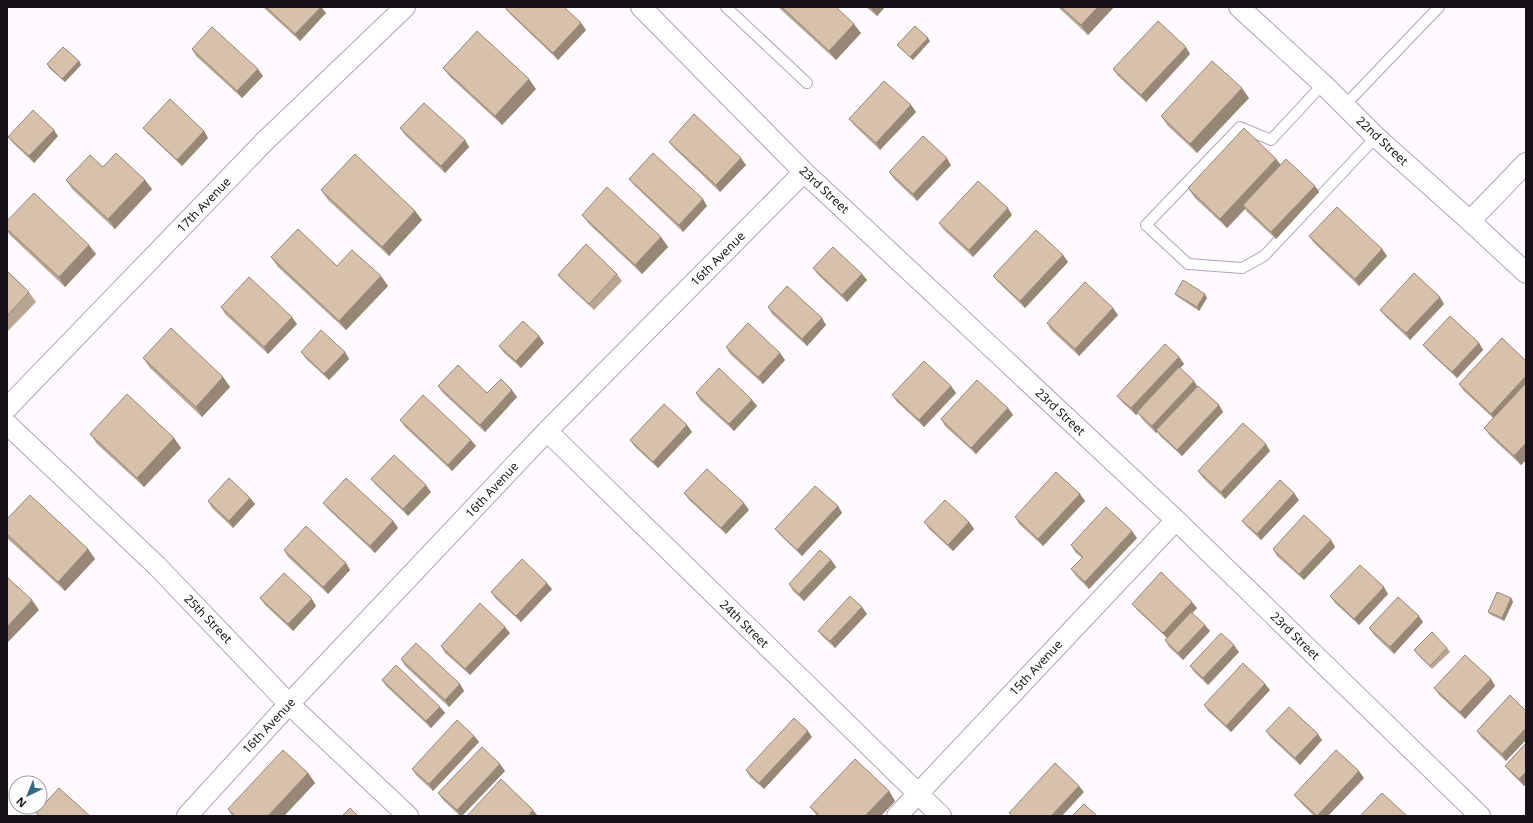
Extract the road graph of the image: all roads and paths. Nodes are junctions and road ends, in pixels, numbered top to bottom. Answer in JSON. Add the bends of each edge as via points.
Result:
{"nodes":[{"id":1,"x":405,"y":7,"type":"edge"},
{"id":2,"x":641,"y":7,"type":"edge"},
{"id":3,"x":726,"y":7,"type":"edge"},
{"id":4,"x":1239,"y":7,"type":"edge"},
{"id":5,"x":1439,"y":7,"type":"edge"},
{"id":6,"x":807,"y":83,"type":"dead end"},
{"id":7,"x":1322,"y":84,"type":"junction"},
{"id":8,"x":1344,"y":105,"type":"junction"},
{"id":9,"x":1376,"y":137,"type":"junction"},
{"id":10,"x":1526,"y":163,"type":"edge"},
{"id":11,"x":804,"y":172,"type":"junction"},
{"id":12,"x":1470,"y":221,"type":"junction"},
{"id":13,"x":1526,"y":273,"type":"edge"},
{"id":14,"x":7,"y":408,"type":"edge"},
{"id":15,"x":7,"y":424,"type":"edge"},
{"id":16,"x":548,"y":431,"type":"junction"},
{"id":17,"x":1176,"y":520,"type":"junction"},
{"id":18,"x":289,"y":704,"type":"junction"},
{"id":19,"x":917,"y":794,"type":"junction"},
{"id":20,"x":187,"y":816,"type":"edge"},
{"id":21,"x":408,"y":816,"type":"edge"},
{"id":22,"x":897,"y":816,"type":"edge"},
{"id":23,"x":941,"y":816,"type":"edge"},
{"id":24,"x":1480,"y":816,"type":"edge"}],
"edges":[{"from":1,"to":14,"type":"street","name":"17th Avenue","via":[[264,142]]},
{"from":2,"to":11,"type":"street","name":"23rd Street"},
{"from":3,"to":6,"type":"lane"},
{"from":4,"to":7,"type":"street","name":"22nd Street"},
{"from":5,"to":8,"type":"lane"},
{"from":7,"to":8,"type":"street","name":"22nd Street"},
{"from":7,"to":9,"type":"lane","via":[[1272,140],[1240,127],[1146,225],[1188,264],[1242,268],[1264,256]]},
{"from":8,"to":9,"type":"street","name":"22nd Street"},
{"from":9,"to":12,"type":"street","name":"22nd Street"},
{"from":10,"to":12,"type":"street"},
{"from":11,"to":16,"type":"street","name":"16th Avenue"},
{"from":11,"to":17,"type":"street","name":"23rd Street"},
{"from":12,"to":13,"type":"street","name":"22nd Street"},
{"from":15,"to":18,"type":"street","name":"25th Street","via":[[158,566]]},
{"from":16,"to":18,"type":"street","name":"16th Avenue"},
{"from":16,"to":19,"type":"street","name":"24th Street"},
{"from":17,"to":19,"type":"street","name":"15th Avenue"},
{"from":17,"to":24,"type":"street","name":"23rd Street"},
{"from":18,"to":20,"type":"street","name":"16th Avenue"},
{"from":18,"to":21,"type":"street","name":"25th Street"},
{"from":19,"to":22,"type":"street","name":"15th Avenue"},
{"from":19,"to":23,"type":"street","name":"24th Street"}]}
